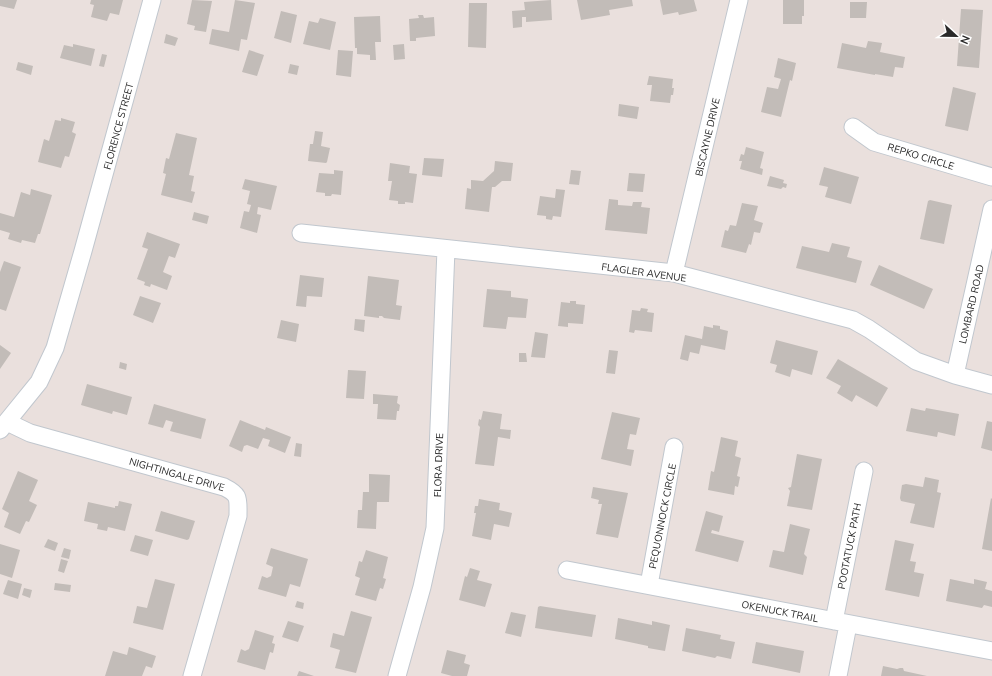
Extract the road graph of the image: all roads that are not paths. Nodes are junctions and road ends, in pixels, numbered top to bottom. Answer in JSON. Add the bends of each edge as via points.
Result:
{"nodes":[{"id":1,"x":152,"y":0,"type":"edge"},
{"id":2,"x":739,"y":0,"type":"edge"},
{"id":3,"x":854,"y":127,"type":"dead end"},
{"id":4,"x":992,"y":177,"type":"edge"},
{"id":5,"x":992,"y":209,"type":"edge"},
{"id":6,"x":301,"y":233,"type":"dead end"},
{"id":7,"x":446,"y":249,"type":"junction"},
{"id":8,"x":674,"y":274,"type":"junction"},
{"id":9,"x":955,"y":375,"type":"junction"},
{"id":10,"x":992,"y":385,"type":"edge"},
{"id":11,"x":3,"y":426,"type":"edge"},
{"id":12,"x":674,"y":447,"type":"dead end"},
{"id":13,"x":864,"y":471,"type":"dead end"},
{"id":14,"x":567,"y":570,"type":"dead end"},
{"id":15,"x":649,"y":585,"type":"junction"},
{"id":16,"x":841,"y":623,"type":"junction"},
{"id":17,"x":992,"y":651,"type":"edge"},
{"id":18,"x":192,"y":676,"type":"edge"},
{"id":19,"x":397,"y":676,"type":"edge"},
{"id":20,"x":838,"y":676,"type":"edge"}],
"edges":[{"from":1,"to":11,"type":"street","name":"FLORENCE STREET","via":[[55,348],[39,382]]},
{"from":2,"to":8,"type":"street","name":"BISCAYNE DRIVE"},
{"from":3,"to":4,"type":"street","name":"REPKO CIRCLE","via":[[874,142]]},
{"from":5,"to":9,"type":"street","name":"LOMBARD ROAD"},
{"from":6,"to":7,"type":"street","name":"FLAGLER AVENUE"},
{"from":7,"to":8,"type":"street","name":"FLAGLER AVENUE"},
{"from":7,"to":19,"type":"street","name":"FLORA DRIVE","via":[[435,528],[422,587]]},
{"from":8,"to":9,"type":"street","name":"FLAGLER AVENUE","via":[[853,320],[916,361]]},
{"from":9,"to":10,"type":"street","name":"FLAGLER AVENUE"},
{"from":11,"to":18,"type":"street","name":"NIGHTINGALE DRIVE","via":[[224,487],[233,492],[238,499],[238,516]]},
{"from":12,"to":15,"type":"street","name":"PEQUONNOCK CIRCLE"},
{"from":13,"to":16,"type":"street","name":"POOTATUCK PATH"},
{"from":14,"to":15,"type":"street","name":"OKENUCK TRAIL"},
{"from":15,"to":16,"type":"street","name":"OKENUCK TRAIL"},
{"from":16,"to":17,"type":"street","name":"OKENUCK TRAIL"},
{"from":16,"to":20,"type":"street","name":"POOTATUCK PATH"}]}
